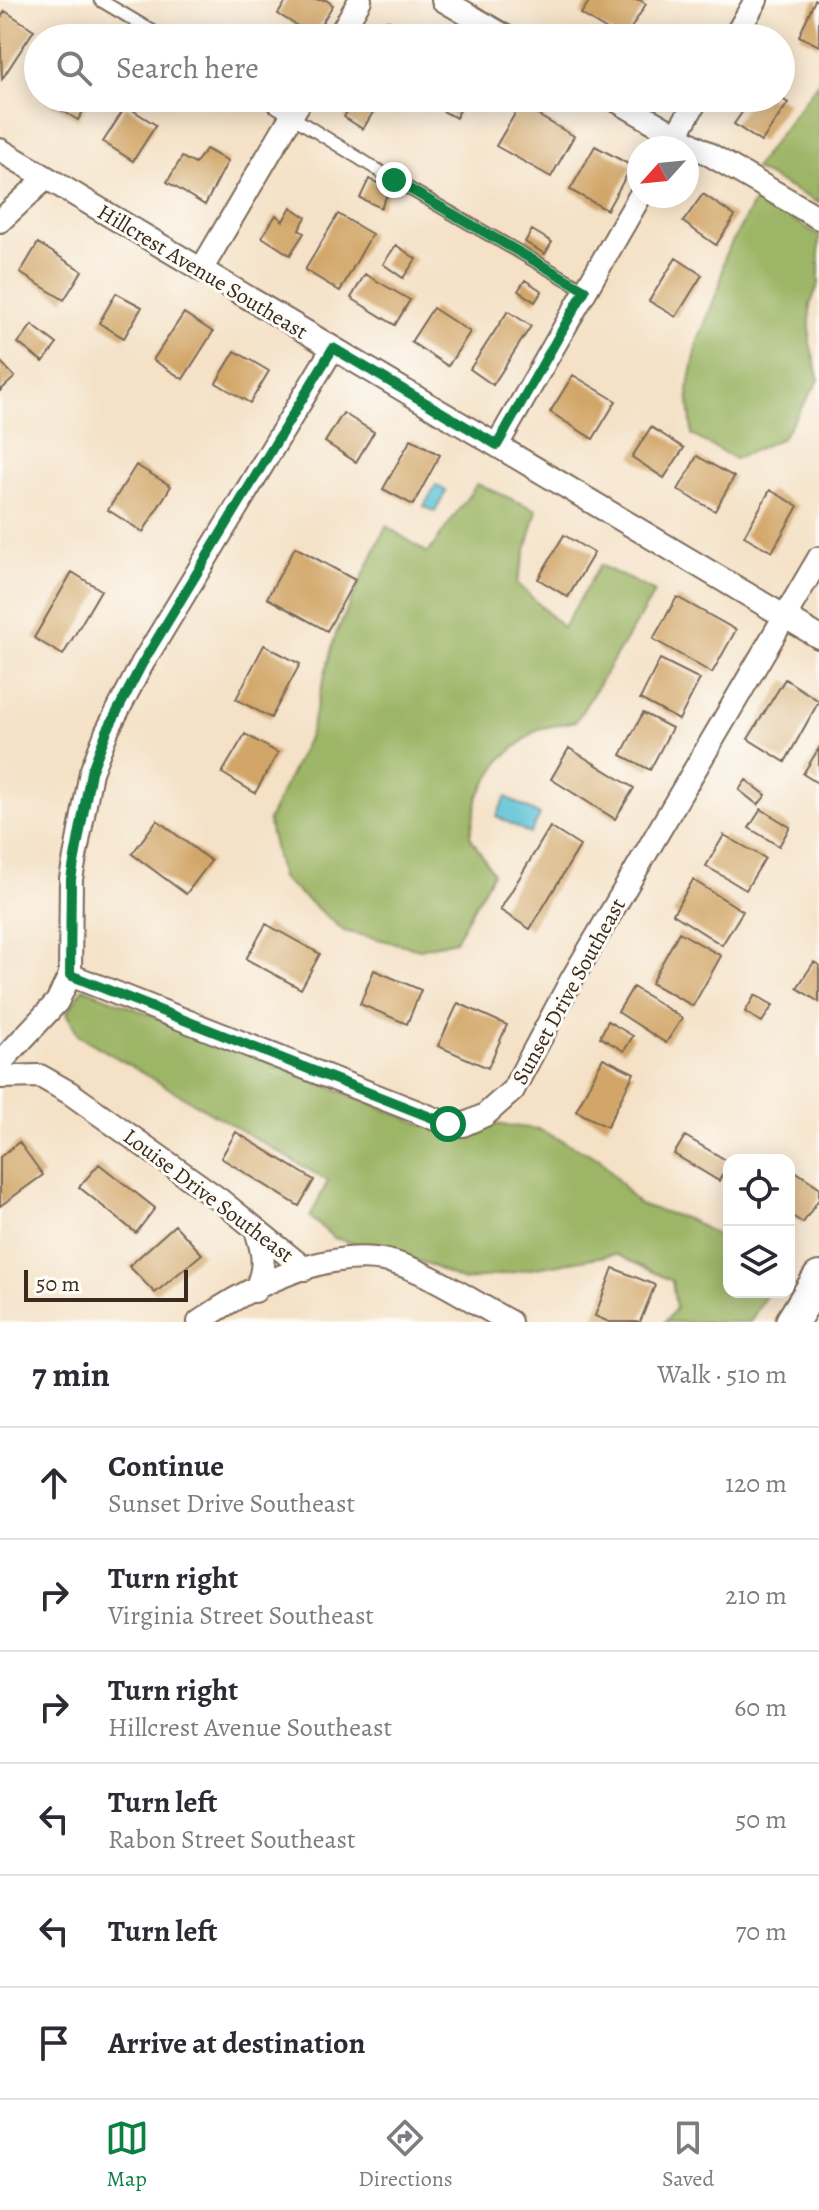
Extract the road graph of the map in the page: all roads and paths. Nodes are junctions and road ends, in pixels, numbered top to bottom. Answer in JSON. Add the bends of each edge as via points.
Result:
{"nodes":[{"id":1,"x":100,"y":0,"type":"edge"},
{"id":2,"x":360,"y":0,"type":"edge"},
{"id":3,"x":443,"y":0,"type":"edge"},
{"id":4,"x":756,"y":0,"type":"edge"},
{"id":5,"x":140,"y":24,"type":"edge"},
{"id":6,"x":346,"y":24,"type":"edge"},
{"id":7,"x":484,"y":24,"type":"edge"},
{"id":8,"x":742,"y":24,"type":"edge"},
{"id":9,"x":294,"y":112,"type":"edge"},
{"id":10,"x":305,"y":112,"type":"edge"},
{"id":11,"x":631,"y":112,"type":"edge"},
{"id":12,"x":690,"y":112,"type":"edge"},
{"id":13,"x":664,"y":136,"type":"edge"},
{"id":14,"x":676,"y":136,"type":"edge"},
{"id":15,"x":0,"y":150,"type":"edge"},
{"id":16,"x":699,"y":156,"type":"edge"},
{"id":17,"x":46,"y":178,"type":"junction"},
{"id":18,"x":633,"y":208,"type":"edge"},
{"id":19,"x":819,"y":218,"type":"edge"},
{"id":20,"x":0,"y":221,"type":"edge"},
{"id":21,"x":201,"y":270,"type":"junction"},
{"id":22,"x":585,"y":290,"type":"junction"},
{"id":23,"x":333,"y":348,"type":"junction"},
{"id":24,"x":497,"y":445,"type":"junction"},
{"id":25,"x":819,"y":558,"type":"edge"},
{"id":26,"x":784,"y":616,"type":"junction"},
{"id":27,"x":819,"y":637,"type":"edge"},
{"id":28,"x":70,"y":975,"type":"junction"},
{"id":29,"x":0,"y":1063,"type":"edge"},
{"id":30,"x":0,"y":1077,"type":"edge"},
{"id":31,"x":256,"y":1229,"type":"junction"},
{"id":32,"x":305,"y":1269,"type":"junction"},
{"id":33,"x":819,"y":1278,"type":"edge"},
{"id":34,"x":255,"y":1291,"type":"junction"},
{"id":35,"x":199,"y":1322,"type":"edge"},
{"id":36,"x":510,"y":1322,"type":"edge"},
{"id":37,"x":792,"y":1322,"type":"edge"}],
"edges":[{"from":1,"to":5,"type":"lane"},
{"from":2,"to":6,"type":"street"},
{"from":3,"to":7,"type":"street"},
{"from":4,"to":8,"type":"street"},
{"from":9,"to":21,"type":"street"},
{"from":10,"to":22,"type":"lane"},
{"from":11,"to":13,"type":"street"},
{"from":12,"to":14,"type":"street"},
{"from":15,"to":17,"type":"street","name":"Hillcrest Avenue Southeast"},
{"from":16,"to":19,"type":"street"},
{"from":17,"to":20,"type":"street"},
{"from":17,"to":21,"type":"street","name":"Hillcrest Avenue Southeast"},
{"from":18,"to":22,"type":"street"},
{"from":21,"to":23,"type":"street","name":"Hillcrest Avenue Southeast"},
{"from":22,"to":24,"type":"street"},
{"from":23,"to":24,"type":"street","name":"Hillcrest Avenue Southeast"},
{"from":23,"to":28,"type":"street","via":[[107,731],[91,772],[71,879]]},
{"from":24,"to":26,"type":"street","name":"Hillcrest Avenue Southeast"},
{"from":25,"to":26,"type":"street","name":"Sunset Drive Southeast"},
{"from":26,"to":27,"type":"street","name":"Hillcrest Avenue Southeast"},
{"from":26,"to":28,"type":"street","name":"Sunset Drive Southeast","via":[[513,1090],[485,1115],[463,1125],[448,1124]]},
{"from":28,"to":29,"type":"street","via":[[57,1002]]},
{"from":30,"to":31,"type":"street","name":"Louise Drive Southeast","via":[[40,1076],[70,1093]]},
{"from":31,"to":32,"type":"street","name":"Louise Drive Southeast"},
{"from":31,"to":34,"type":"street","via":[[265,1257]]},
{"from":32,"to":34,"type":"street"},
{"from":32,"to":36,"type":"street","name":"Louise Drive Southeast","via":[[383,1260]]},
{"from":33,"to":37,"type":"main road"},
{"from":34,"to":35,"type":"street"}]}
